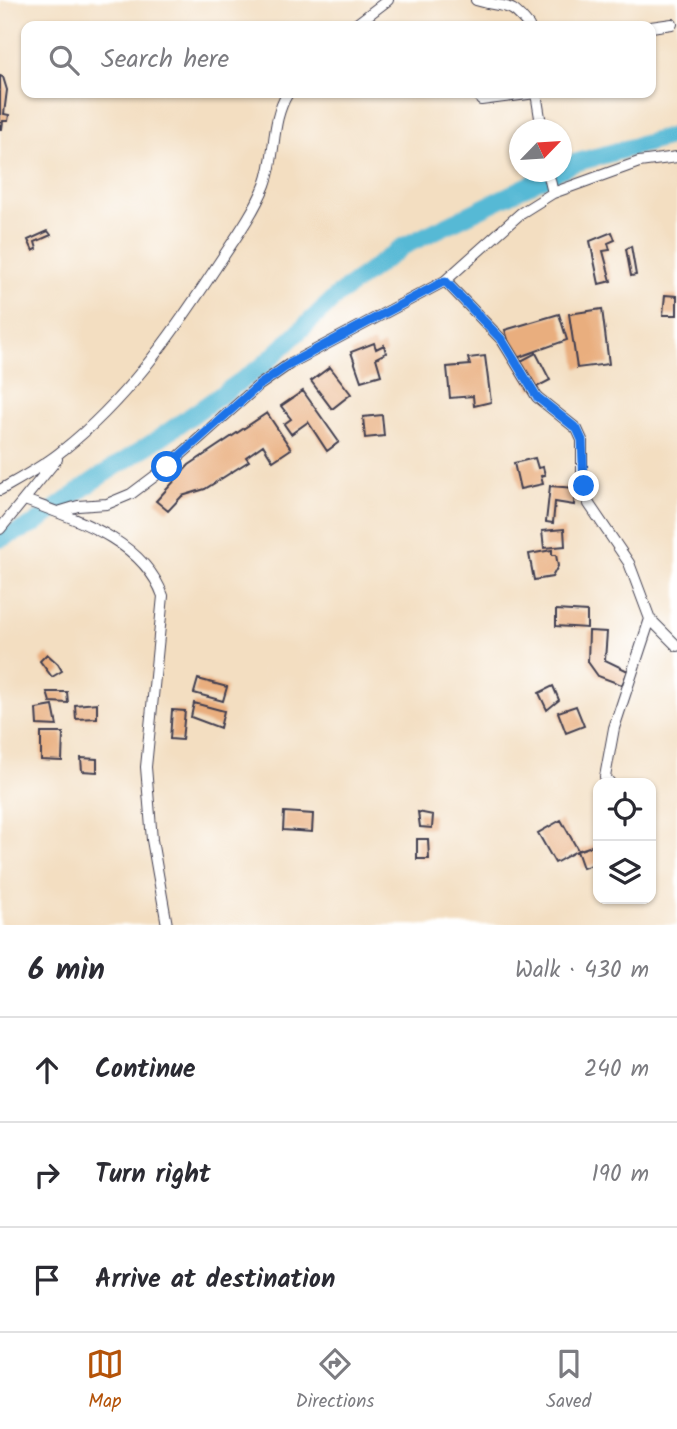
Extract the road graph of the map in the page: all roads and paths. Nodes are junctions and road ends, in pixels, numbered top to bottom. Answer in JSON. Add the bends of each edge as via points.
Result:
{"nodes":[{"id":1,"x":388,"y":0,"type":"edge"},
{"id":2,"x":476,"y":0,"type":"edge"},
{"id":3,"x":361,"y":21,"type":"edge"},
{"id":4,"x":526,"y":21,"type":"edge"},
{"id":5,"x":672,"y":24,"type":"dead end"},
{"id":6,"x":656,"y":26,"type":"edge"},
{"id":7,"x":286,"y":98,"type":"edge"},
{"id":8,"x":497,"y":98,"type":"edge"},
{"id":9,"x":537,"y":98,"type":"edge"},
{"id":10,"x":481,"y":100,"type":"dead end"},
{"id":11,"x":540,"y":119,"type":"edge"},
{"id":12,"x":677,"y":157,"type":"edge"},
{"id":13,"x":550,"y":182,"type":"edge"},
{"id":14,"x":553,"y":193,"type":"junction"},
{"id":15,"x":445,"y":281,"type":"junction"},
{"id":16,"x":63,"y":450,"type":"junction"},
{"id":17,"x":0,"y":489,"type":"edge"},
{"id":18,"x":25,"y":500,"type":"junction"},
{"id":19,"x":58,"y":512,"type":"junction"},
{"id":20,"x":0,"y":529,"type":"edge"},
{"id":21,"x":650,"y":619,"type":"junction"},
{"id":22,"x":677,"y":646,"type":"edge"},
{"id":23,"x":606,"y":778,"type":"edge"},
{"id":24,"x":167,"y":925,"type":"edge"}],
"edges":[{"from":1,"to":3,"type":"street"},
{"from":2,"to":4,"type":"street","via":[[512,1]]},
{"from":5,"to":6,"type":"street"},
{"from":7,"to":16,"type":"street","via":[[275,122],[264,186],[229,248],[149,362]]},
{"from":8,"to":10,"type":"street"},
{"from":9,"to":11,"type":"street"},
{"from":12,"to":14,"type":"street","via":[[639,162]]},
{"from":13,"to":14,"type":"street"},
{"from":14,"to":15,"type":"street","via":[[515,218]]},
{"from":15,"to":19,"type":"street","via":[[291,363],[131,494],[107,504]]},
{"from":15,"to":21,"type":"street","via":[[502,340],[537,397],[577,429],[586,495],[629,563]]},
{"from":16,"to":17,"type":"street"},
{"from":16,"to":18,"type":"street"},
{"from":18,"to":19,"type":"street"},
{"from":18,"to":20,"type":"street"},
{"from":19,"to":24,"type":"street","via":[[125,548],[150,572],[163,596],[146,767],[152,840]]},
{"from":21,"to":22,"type":"street"},
{"from":21,"to":23,"type":"street","via":[[614,728]]}]}
